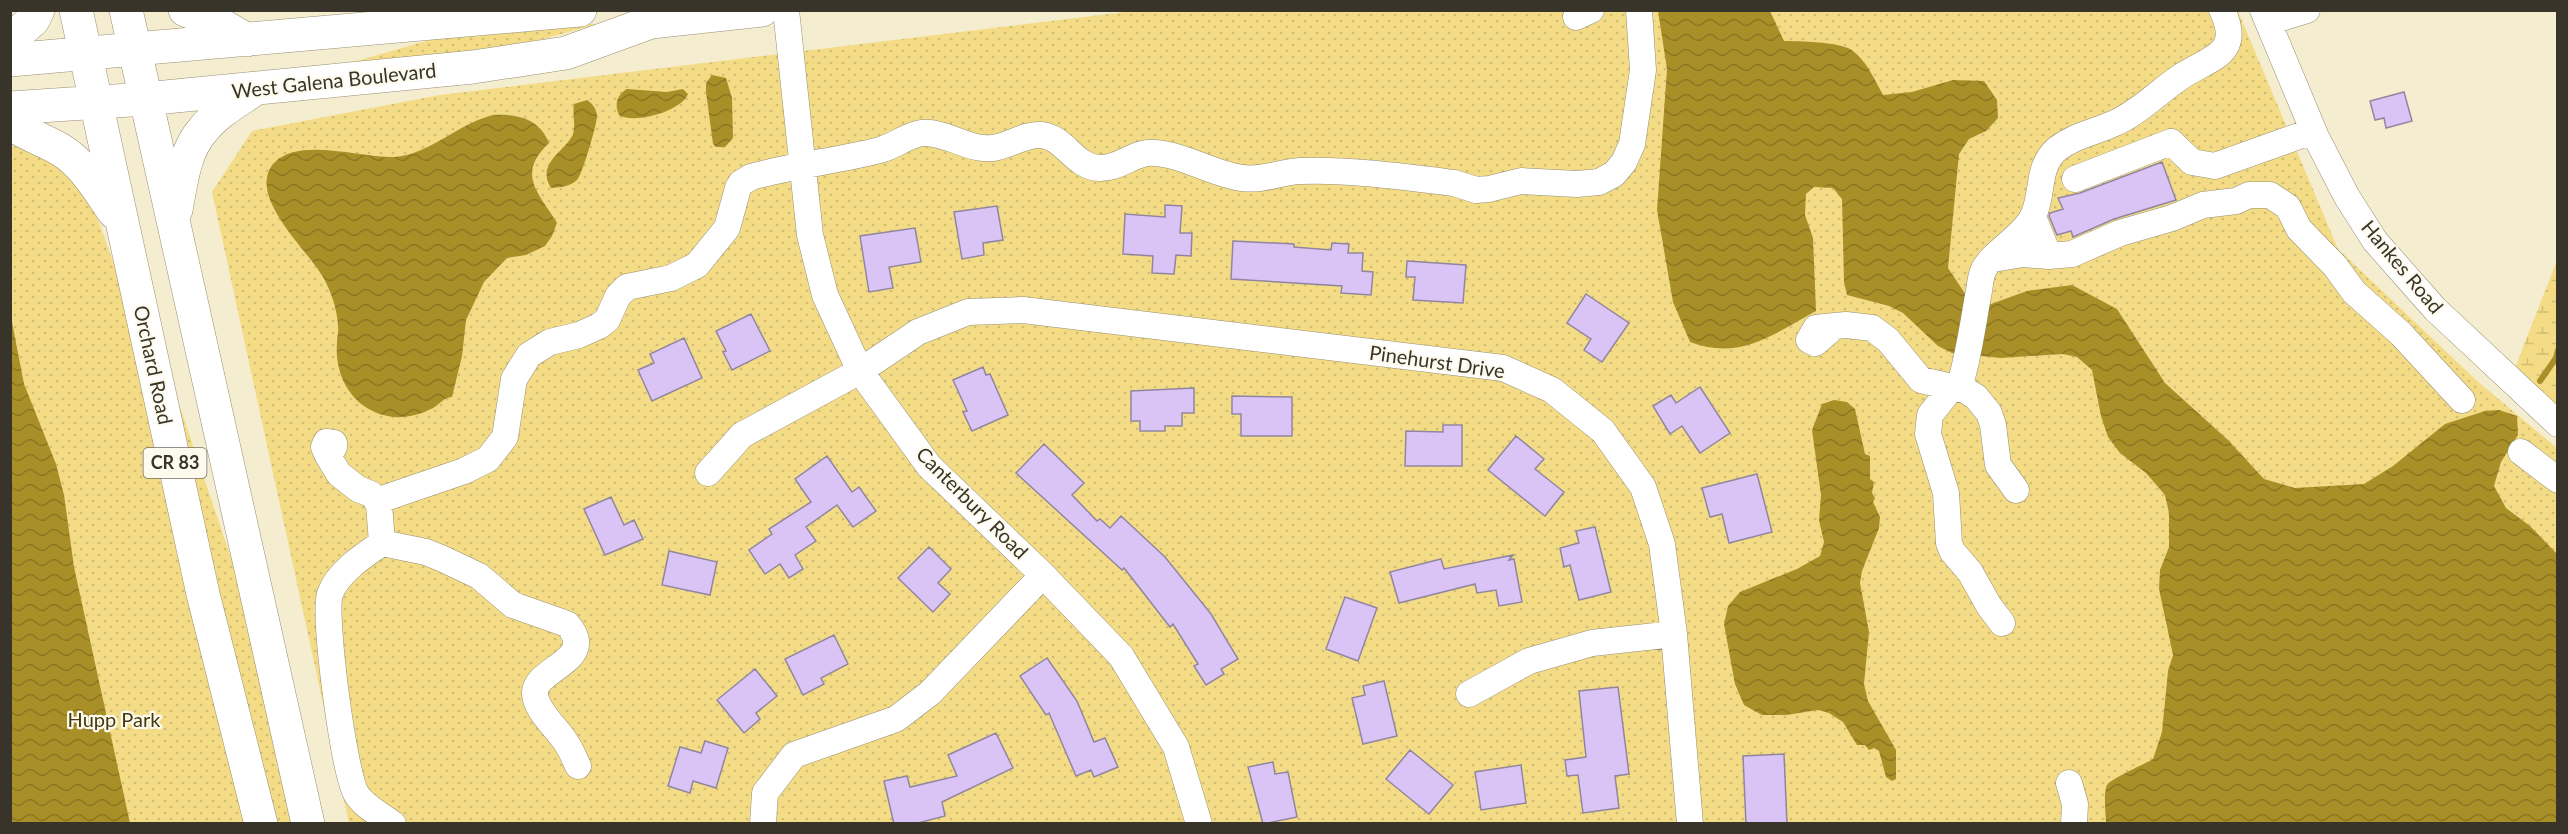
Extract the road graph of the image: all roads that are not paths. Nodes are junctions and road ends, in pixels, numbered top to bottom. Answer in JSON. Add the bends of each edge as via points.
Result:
{"nodes":[{"id":1,"x":38,"y":10,"type":"edge"},
{"id":2,"x":76,"y":10,"type":"edge"},
{"id":3,"x":126,"y":10,"type":"edge"},
{"id":4,"x":185,"y":10,"type":"edge"},
{"id":5,"x":581,"y":10,"type":"edge"},
{"id":6,"x":762,"y":10,"type":"edge"},
{"id":7,"x":786,"y":10,"type":"edge"},
{"id":8,"x":1639,"y":10,"type":"edge"},
{"id":9,"x":2222,"y":10,"type":"edge"},
{"id":10,"x":2307,"y":10,"type":"edge"},
{"id":11,"x":2265,"y":16,"type":"edge"},
{"id":12,"x":651,"y":22,"type":"junction"},
{"id":13,"x":10,"y":40,"type":"edge"},
{"id":14,"x":248,"y":40,"type":"junction"},
{"id":15,"x":134,"y":49,"type":"junction"},
{"id":16,"x":85,"y":54,"type":"junction"},
{"id":17,"x":10,"y":60,"type":"edge"},
{"id":18,"x":256,"y":88,"type":"junction"},
{"id":19,"x":146,"y":99,"type":"junction"},
{"id":20,"x":95,"y":101,"type":"junction"},
{"id":21,"x":10,"y":108,"type":"edge"},
{"id":22,"x":10,"y":123,"type":"edge"},
{"id":23,"x":2313,"y":131,"type":"junction"},
{"id":24,"x":802,"y":165,"type":"junction"},
{"id":25,"x":2075,"y":179,"type":"dead end"},
{"id":26,"x":2033,"y":217,"type":"junction"},
{"id":27,"x":122,"y":222,"type":"junction"},
{"id":28,"x":174,"y":224,"type":"junction"},
{"id":29,"x":2049,"y":256,"type":"junction"},
{"id":30,"x":1993,"y":259,"type":"junction"},
{"id":31,"x":1835,"y":326,"type":"dead end"},
{"id":32,"x":860,"y":371,"type":"junction"},
{"id":33,"x":1915,"y":374,"type":"junction"},
{"id":34,"x":1958,"y":380,"type":"junction"},
{"id":35,"x":2462,"y":400,"type":"dead end"},
{"id":36,"x":2558,"y":424,"type":"edge"},
{"id":37,"x":1928,"y":434,"type":"junction"},
{"id":38,"x":2521,"y":453,"type":"dead end"},
{"id":39,"x":328,"y":456,"type":"dead end"},
{"id":40,"x":708,"y":473,"type":"dead end"},
{"id":41,"x":2558,"y":480,"type":"edge"},
{"id":42,"x":2016,"y":490,"type":"dead end"},
{"id":43,"x":379,"y":504,"type":"junction"},
{"id":44,"x":382,"y":543,"type":"junction"},
{"id":45,"x":1043,"y":574,"type":"junction"},
{"id":46,"x":2002,"y":623,"type":"dead end"},
{"id":47,"x":1674,"y":634,"type":"junction"},
{"id":48,"x":1469,"y":694,"type":"dead end"},
{"id":49,"x":578,"y":766,"type":"dead end"},
{"id":50,"x":2069,"y":783,"type":"dead end"},
{"id":51,"x":261,"y":824,"type":"edge"},
{"id":52,"x":308,"y":824,"type":"edge"},
{"id":53,"x":393,"y":824,"type":"edge"},
{"id":54,"x":763,"y":824,"type":"edge"},
{"id":55,"x":1199,"y":824,"type":"edge"},
{"id":56,"x":1690,"y":824,"type":"edge"},
{"id":57,"x":2074,"y":824,"type":"edge"}],
"edges":[{"from":1,"to":13,"type":"main road","via":[[33,20]]},
{"from":2,"to":16,"type":"main road","name":"Orchard Road","number":"CR 83"},
{"from":3,"to":15,"type":"main road","number":"CR 83"},
{"from":4,"to":14,"type":"main road"},
{"from":5,"to":12,"type":"main road","name":"West Galena Boulevard"},
{"from":5,"to":14,"type":"main road","name":"West Galena Boulevard"},
{"from":6,"to":12,"type":"main road","name":"West Galena Boulevard"},
{"from":7,"to":24,"type":"street","name":"Canterbury Road"},
{"from":8,"to":24,"type":"street","via":[[1643,70],[1632,144],[1619,169],[1599,182],[1521,181],[1476,190],[1448,182],[1300,171],[1251,179],[1156,153],[1118,166],[1098,168],[1082,164],[1048,137],[1029,136],[982,148],[931,133],[913,135],[884,149]]},
{"from":9,"to":26,"type":"street","via":[[2229,33],[2218,57],[2183,76],[2144,108],[2056,150],[2040,179]]},
{"from":10,"to":11,"type":"street"},
{"from":11,"to":23,"type":"street","name":"Hankes Road"},
{"from":12,"to":18,"type":"main road","name":"West Galena Boulevard","via":[[566,53],[473,67]]},
{"from":14,"to":15,"type":"main road","name":"West Galena Boulevard"},
{"from":15,"to":16,"type":"main road","name":"West Galena Boulevard"},
{"from":15,"to":19,"type":"main road","number":"CR 83"},
{"from":16,"to":17,"type":"main road","name":"West Galena Boulevard"},
{"from":16,"to":20,"type":"main road","name":"Orchard Road","number":"CR 83"},
{"from":18,"to":19,"type":"main road","name":"West Galena Boulevard"},
{"from":18,"to":28,"type":"main road","via":[[202,130],[183,174]]},
{"from":19,"to":20,"type":"main road","name":"West Galena Boulevard"},
{"from":19,"to":28,"type":"main road","number":"CR 83"},
{"from":20,"to":21,"type":"main road","name":"West Galena Boulevard"},
{"from":20,"to":27,"type":"main road","name":"Orchard Road","number":"CR 83"},
{"from":22,"to":27,"type":"main road","via":[[72,158]]},
{"from":23,"to":25,"type":"street","via":[[2216,166],[2192,162],[2171,142]]},
{"from":23,"to":36,"type":"street","name":"Hankes Road","via":[[2375,241],[2435,309]]},
{"from":24,"to":32,"type":"street","name":"Canterbury Road","via":[[810,235],[825,295]]},
{"from":24,"to":43,"type":"street","via":[[741,183],[727,228],[697,265],[671,278],[627,287],[599,326],[550,342],[529,356],[514,379],[505,436],[488,459],[385,498]]},
{"from":26,"to":29,"type":"street"},
{"from":26,"to":30,"type":"street"},
{"from":27,"to":51,"type":"main road","name":"Orchard Road","number":"CR 83","via":[[203,594]]},
{"from":28,"to":52,"type":"main road","number":"CR 83"},
{"from":29,"to":30,"type":"street","via":[[2023,254]]},
{"from":29,"to":35,"type":"street","via":[[2072,254],[2203,205],[2236,201],[2249,195],[2270,195],[2288,207],[2299,229],[2354,292],[2401,334]]},
{"from":30,"to":34,"type":"street","via":[[1984,269]]},
{"from":31,"to":33,"type":"street","via":[[1872,328],[1888,340]]},
{"from":32,"to":40,"type":"street","name":"Pinehurst Drive","via":[[742,435]]},
{"from":32,"to":45,"type":"street","name":"Canterbury Road","via":[[929,466]]},
{"from":32,"to":47,"type":"street","name":"Pinehurst Drive","via":[[918,332],[968,312],[1023,310],[1503,368],[1552,390],[1603,431],[1643,487],[1662,544]]},
{"from":33,"to":34,"type":"street","via":[[1922,380]]},
{"from":33,"to":37,"type":"street"},
{"from":34,"to":37,"type":"street","via":[[1930,415]]},
{"from":34,"to":42,"type":"street","via":[[1982,403],[1993,425],[1998,465]]},
{"from":37,"to":46,"type":"street","via":[[1946,493],[1952,551]]},
{"from":38,"to":41,"type":"street"},
{"from":39,"to":43,"type":"street","via":[[339,474],[371,494]]},
{"from":43,"to":44,"type":"street"},
{"from":44,"to":49,"type":"street","via":[[426,552],[468,570],[513,605],[571,628],[574,651],[540,682],[535,696]]},
{"from":44,"to":53,"type":"street","via":[[334,586],[329,596],[329,616],[348,772],[356,794]]},
{"from":45,"to":54,"type":"street","via":[[930,693],[896,719],[794,755],[765,793]]},
{"from":45,"to":55,"type":"street","name":"Canterbury Road","via":[[1121,656],[1176,747]]},
{"from":47,"to":48,"type":"street","via":[[1592,643],[1528,661]]},
{"from":47,"to":56,"type":"street","name":"Pinehurst Drive"},
{"from":50,"to":57,"type":"street","via":[[2075,804]]}]}
